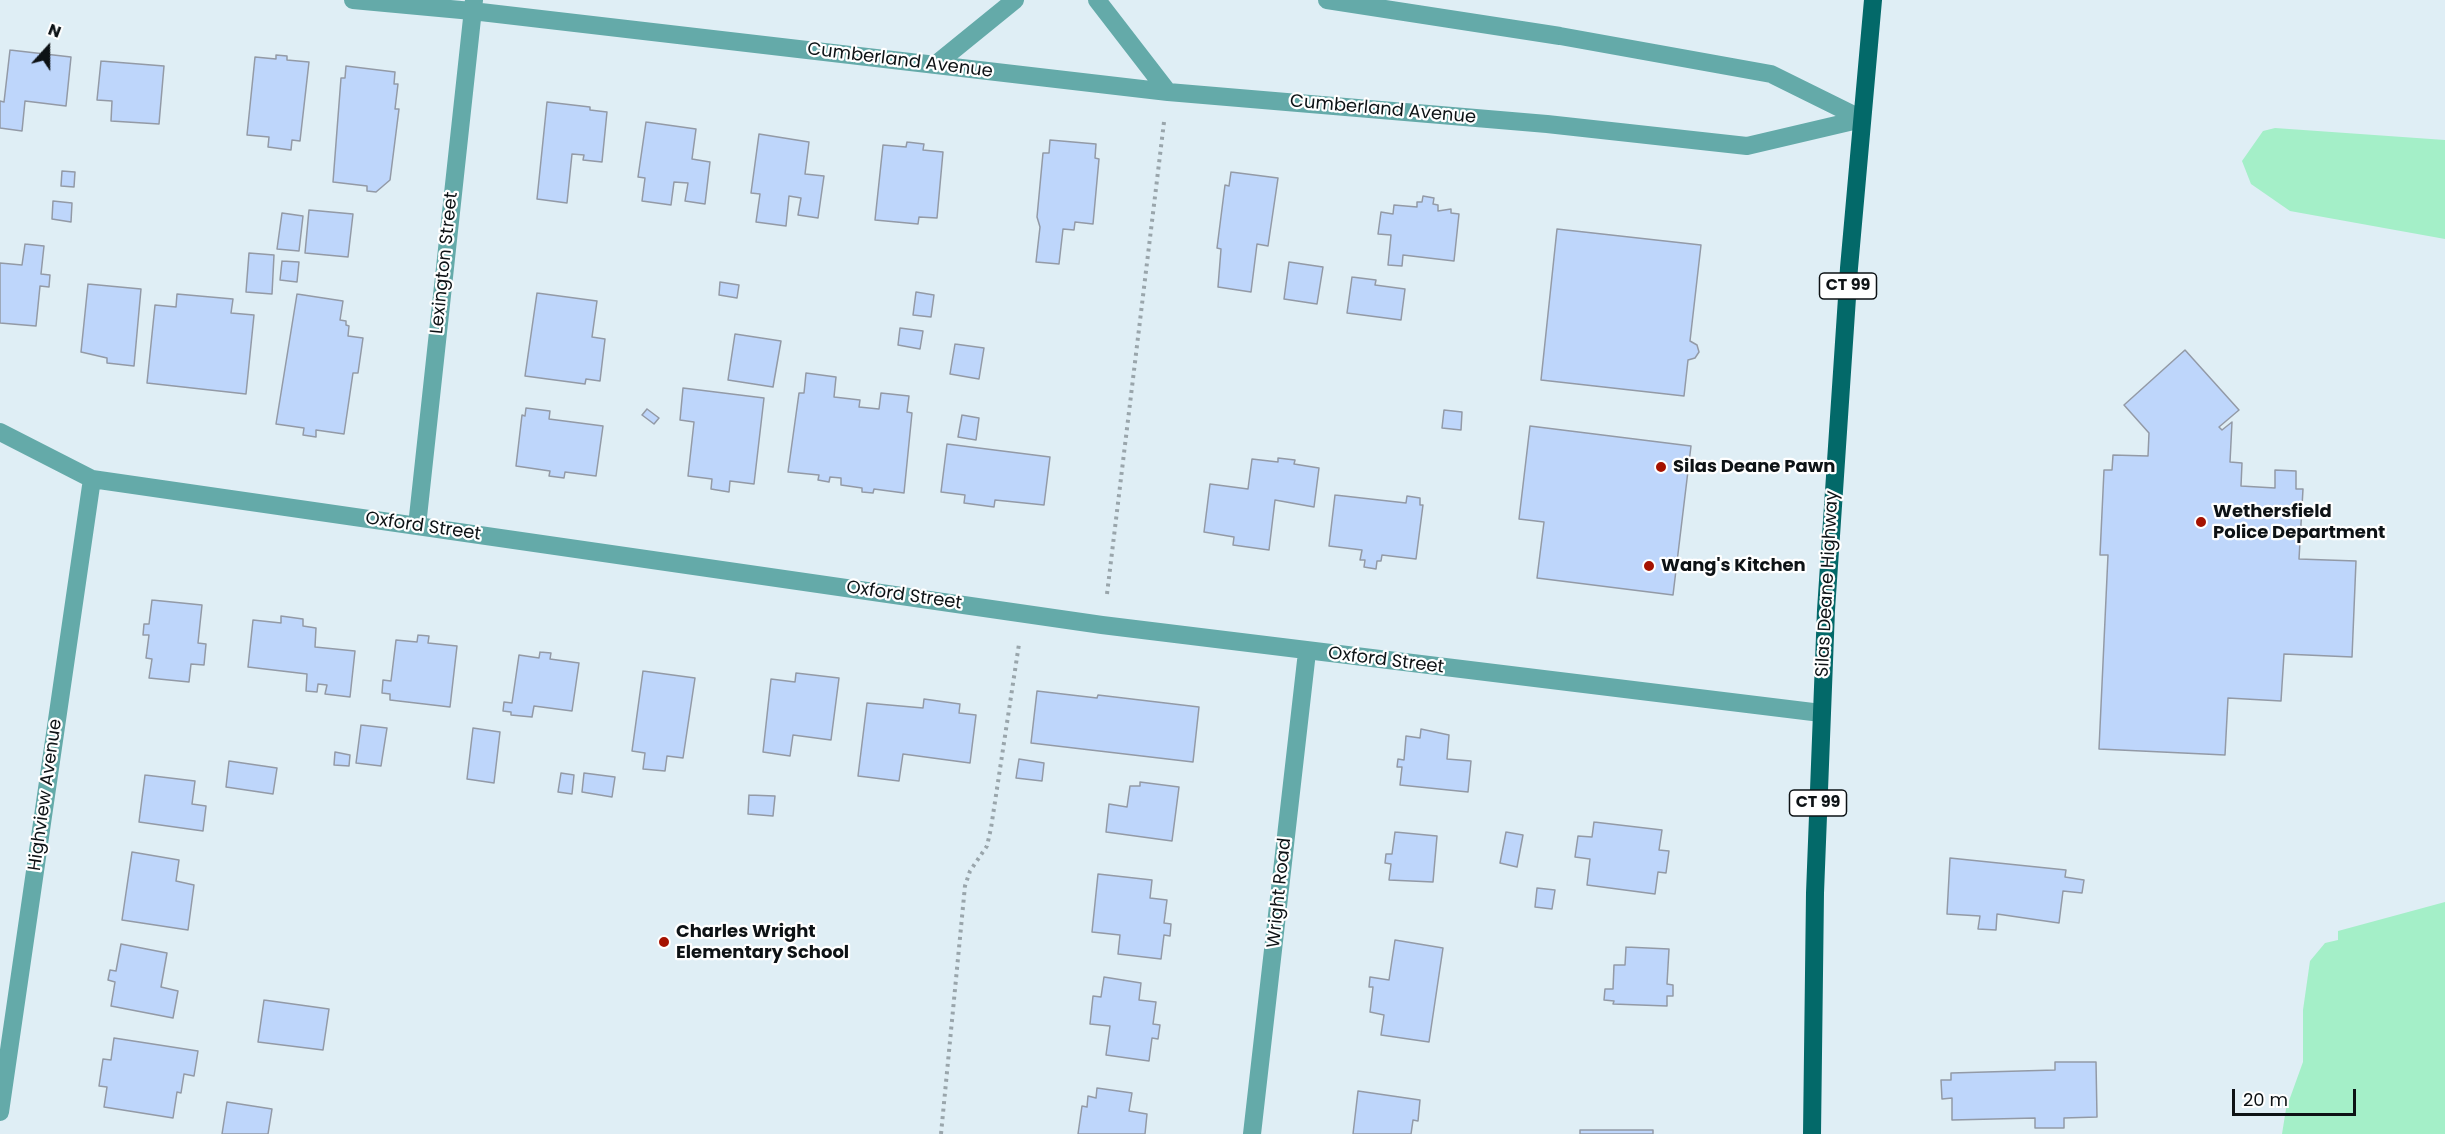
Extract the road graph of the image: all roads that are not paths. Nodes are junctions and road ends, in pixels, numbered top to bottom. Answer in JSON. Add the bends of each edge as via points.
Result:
{"nodes":[{"id":1,"x":353,"y":0,"type":"edge"},
{"id":2,"x":1015,"y":0,"type":"edge"},
{"id":3,"x":1097,"y":0,"type":"edge"},
{"id":4,"x":1327,"y":0,"type":"edge"},
{"id":5,"x":1873,"y":0,"type":"edge"},
{"id":6,"x":473,"y":5,"type":"edge"},
{"id":7,"x":935,"y":65,"type":"junction"},
{"id":8,"x":1168,"y":92,"type":"junction"},
{"id":9,"x":1862,"y":119,"type":"junction"},
{"id":10,"x":0,"y":432,"type":"edge"},
{"id":11,"x":92,"y":479,"type":"junction"},
{"id":12,"x":417,"y":526,"type":"junction"},
{"id":13,"x":1307,"y":652,"type":"junction"},
{"id":14,"x":1821,"y":713,"type":"junction"},
{"id":15,"x":0,"y":1112,"type":"edge"},
{"id":16,"x":1252,"y":1134,"type":"edge"},
{"id":17,"x":1812,"y":1134,"type":"edge"}],
"edges":[{"from":1,"to":6,"type":"street","name":"Cumberland Avenue"},
{"from":2,"to":7,"type":"street"},
{"from":3,"to":8,"type":"street"},
{"from":4,"to":9,"type":"street","via":[[1771,74]]},
{"from":5,"to":9,"type":"main road","name":"Silas Deane Highway","number":"CT 99"},
{"from":6,"to":7,"type":"street","name":"Cumberland Avenue"},
{"from":6,"to":12,"type":"street","name":"Lexington Street"},
{"from":7,"to":8,"type":"street","name":"Cumberland Avenue"},
{"from":8,"to":9,"type":"street","name":"Cumberland Avenue","via":[[1547,124],[1747,146]]},
{"from":9,"to":14,"type":"main road","name":"Silas Deane Highway","number":"CT 99"},
{"from":10,"to":11,"type":"street","name":"Oxford Street"},
{"from":11,"to":12,"type":"street","name":"Oxford Street"},
{"from":11,"to":15,"type":"street","name":"Highview Avenue"},
{"from":12,"to":13,"type":"street","name":"Oxford Street"},
{"from":13,"to":14,"type":"street","name":"Oxford Street"},
{"from":13,"to":16,"type":"street","name":"Wright Road"},
{"from":14,"to":17,"type":"main road","name":"Silas Deane Highway","number":"CT 99"}]}
